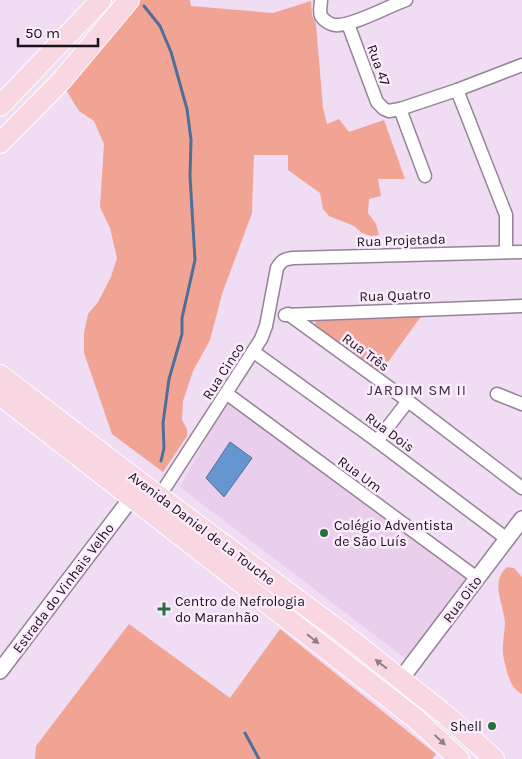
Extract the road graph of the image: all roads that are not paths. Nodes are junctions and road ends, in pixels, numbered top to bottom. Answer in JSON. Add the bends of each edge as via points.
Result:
{"nodes":[{"id":1,"x":92,"y":0,"type":"edge"},
{"id":2,"x":101,"y":0,"type":"edge"},
{"id":3,"x":129,"y":0,"type":"edge"},
{"id":4,"x":321,"y":0,"type":"edge"},
{"id":5,"x":406,"y":0,"type":"edge"},
{"id":6,"x":343,"y":24,"type":"junction"},
{"id":7,"x":522,"y":65,"type":"edge"},
{"id":8,"x":0,"y":87,"type":"edge"},
{"id":9,"x":457,"y":90,"type":"junction"},
{"id":10,"x":0,"y":106,"type":"edge"},
{"id":11,"x":394,"y":110,"type":"junction"},
{"id":12,"x":0,"y":126,"type":"edge"},
{"id":13,"x":0,"y":143,"type":"edge"},
{"id":14,"x":424,"y":176,"type":"dead end"},
{"id":15,"x":506,"y":252,"type":"junction"},
{"id":16,"x":522,"y":252,"type":"edge"},
{"id":17,"x":281,"y":262,"type":"joint"},
{"id":18,"x":522,"y":306,"type":"edge"},
{"id":19,"x":288,"y":314,"type":"junction"},
{"id":20,"x":268,"y":316,"type":"junction"},
{"id":21,"x":254,"y":352,"type":"junction"},
{"id":22,"x":0,"y":362,"type":"edge"},
{"id":23,"x":0,"y":375,"type":"edge"},
{"id":24,"x":226,"y":393,"type":"junction"},
{"id":25,"x":497,"y":394,"type":"dead end"},
{"id":26,"x":0,"y":395,"type":"edge"},
{"id":27,"x":408,"y":401,"type":"junction"},
{"id":28,"x":522,"y":404,"type":"edge"},
{"id":29,"x":0,"y":409,"type":"edge"},
{"id":30,"x":377,"y":441,"type":"junction"},
{"id":31,"x":124,"y":480,"type":"junction"},
{"id":32,"x":166,"y":486,"type":"junction"},
{"id":33,"x":522,"y":488,"type":"edge"},
{"id":34,"x":126,"y":505,"type":"junction"},
{"id":35,"x":522,"y":519,"type":"edge"},
{"id":36,"x":507,"y":539,"type":"junction"},
{"id":37,"x":219,"y":566,"type":"junction"},
{"id":38,"x":477,"y":578,"type":"junction"},
{"id":39,"x":286,"y":590,"type":"junction"},
{"id":40,"x":0,"y":671,"type":"edge"},
{"id":41,"x":401,"y":679,"type":"junction"},
{"id":42,"x":458,"y":758,"type":"edge"},
{"id":43,"x":494,"y":759,"type":"edge"}],
"edges":[{"from":1,"to":8,"type":"main road"},
{"from":2,"to":10,"type":"main road"},
{"from":3,"to":12,"type":"main road"},
{"from":3,"to":13,"type":"main road","via":[[62,80]]},
{"from":4,"to":6,"type":"street","via":[[323,18],[329,23]]},
{"from":5,"to":6,"type":"street"},
{"from":6,"to":11,"type":"street","name":"Rua 47","via":[[377,102]]},
{"from":7,"to":9,"type":"street"},
{"from":9,"to":11,"type":"street"},
{"from":9,"to":15,"type":"street","via":[[506,215]]},
{"from":11,"to":14,"type":"street"},
{"from":15,"to":16,"type":"street","name":"Rua Projetada"},
{"from":15,"to":17,"type":"street","name":"Rua Projetada","via":[[293,258]]},
{"from":17,"to":20,"type":"street","name":"Rua Cinco"},
{"from":18,"to":19,"type":"street","name":"Rua Quatro"},
{"from":19,"to":20,"type":"street","name":"Rua Quatro"},
{"from":19,"to":27,"type":"street","name":"Rua Três"},
{"from":20,"to":21,"type":"street","name":"Rua Cinco"},
{"from":21,"to":24,"type":"street","name":"Rua Cinco"},
{"from":21,"to":30,"type":"street","name":"Rua Dois"},
{"from":22,"to":32,"type":"main road"},
{"from":23,"to":31,"type":"main road","name":"Avenida Daniel de La Touche"},
{"from":24,"to":32,"type":"street","name":"Rua Cinco"},
{"from":24,"to":38,"type":"street","name":"Rua Um"},
{"from":25,"to":28,"type":"street"},
{"from":26,"to":31,"type":"main road","name":"Avenida Daniel de La Touche"},
{"from":27,"to":30,"type":"street"},
{"from":27,"to":33,"type":"street","name":"Rua Três"},
{"from":29,"to":34,"type":"main road"},
{"from":30,"to":36,"type":"street","name":"Rua Dois"},
{"from":31,"to":37,"type":"main road","name":"Avenida Daniel de La Touche"},
{"from":31,"to":39,"type":"main road","name":"Avenida Daniel de La Touche"},
{"from":32,"to":39,"type":"main road"},
{"from":34,"to":37,"type":"main road"},
{"from":34,"to":40,"type":"street","name":"Estrada do Vinhais Velho"},
{"from":35,"to":36,"type":"street","name":"Rua Oito"},
{"from":36,"to":38,"type":"street","name":"Rua Oito"},
{"from":37,"to":42,"type":"main road","name":"Avenida Daniel de La Touche","one_way":true,"via":[[416,719]]},
{"from":38,"to":41,"type":"street","name":"Rua Oito"},
{"from":41,"to":39,"type":"main road","name":"Avenida Daniel de La Touche","one_way":true},
{"from":41,"to":43,"type":"main road","name":"Avenida Daniel de La Touche"}]}
